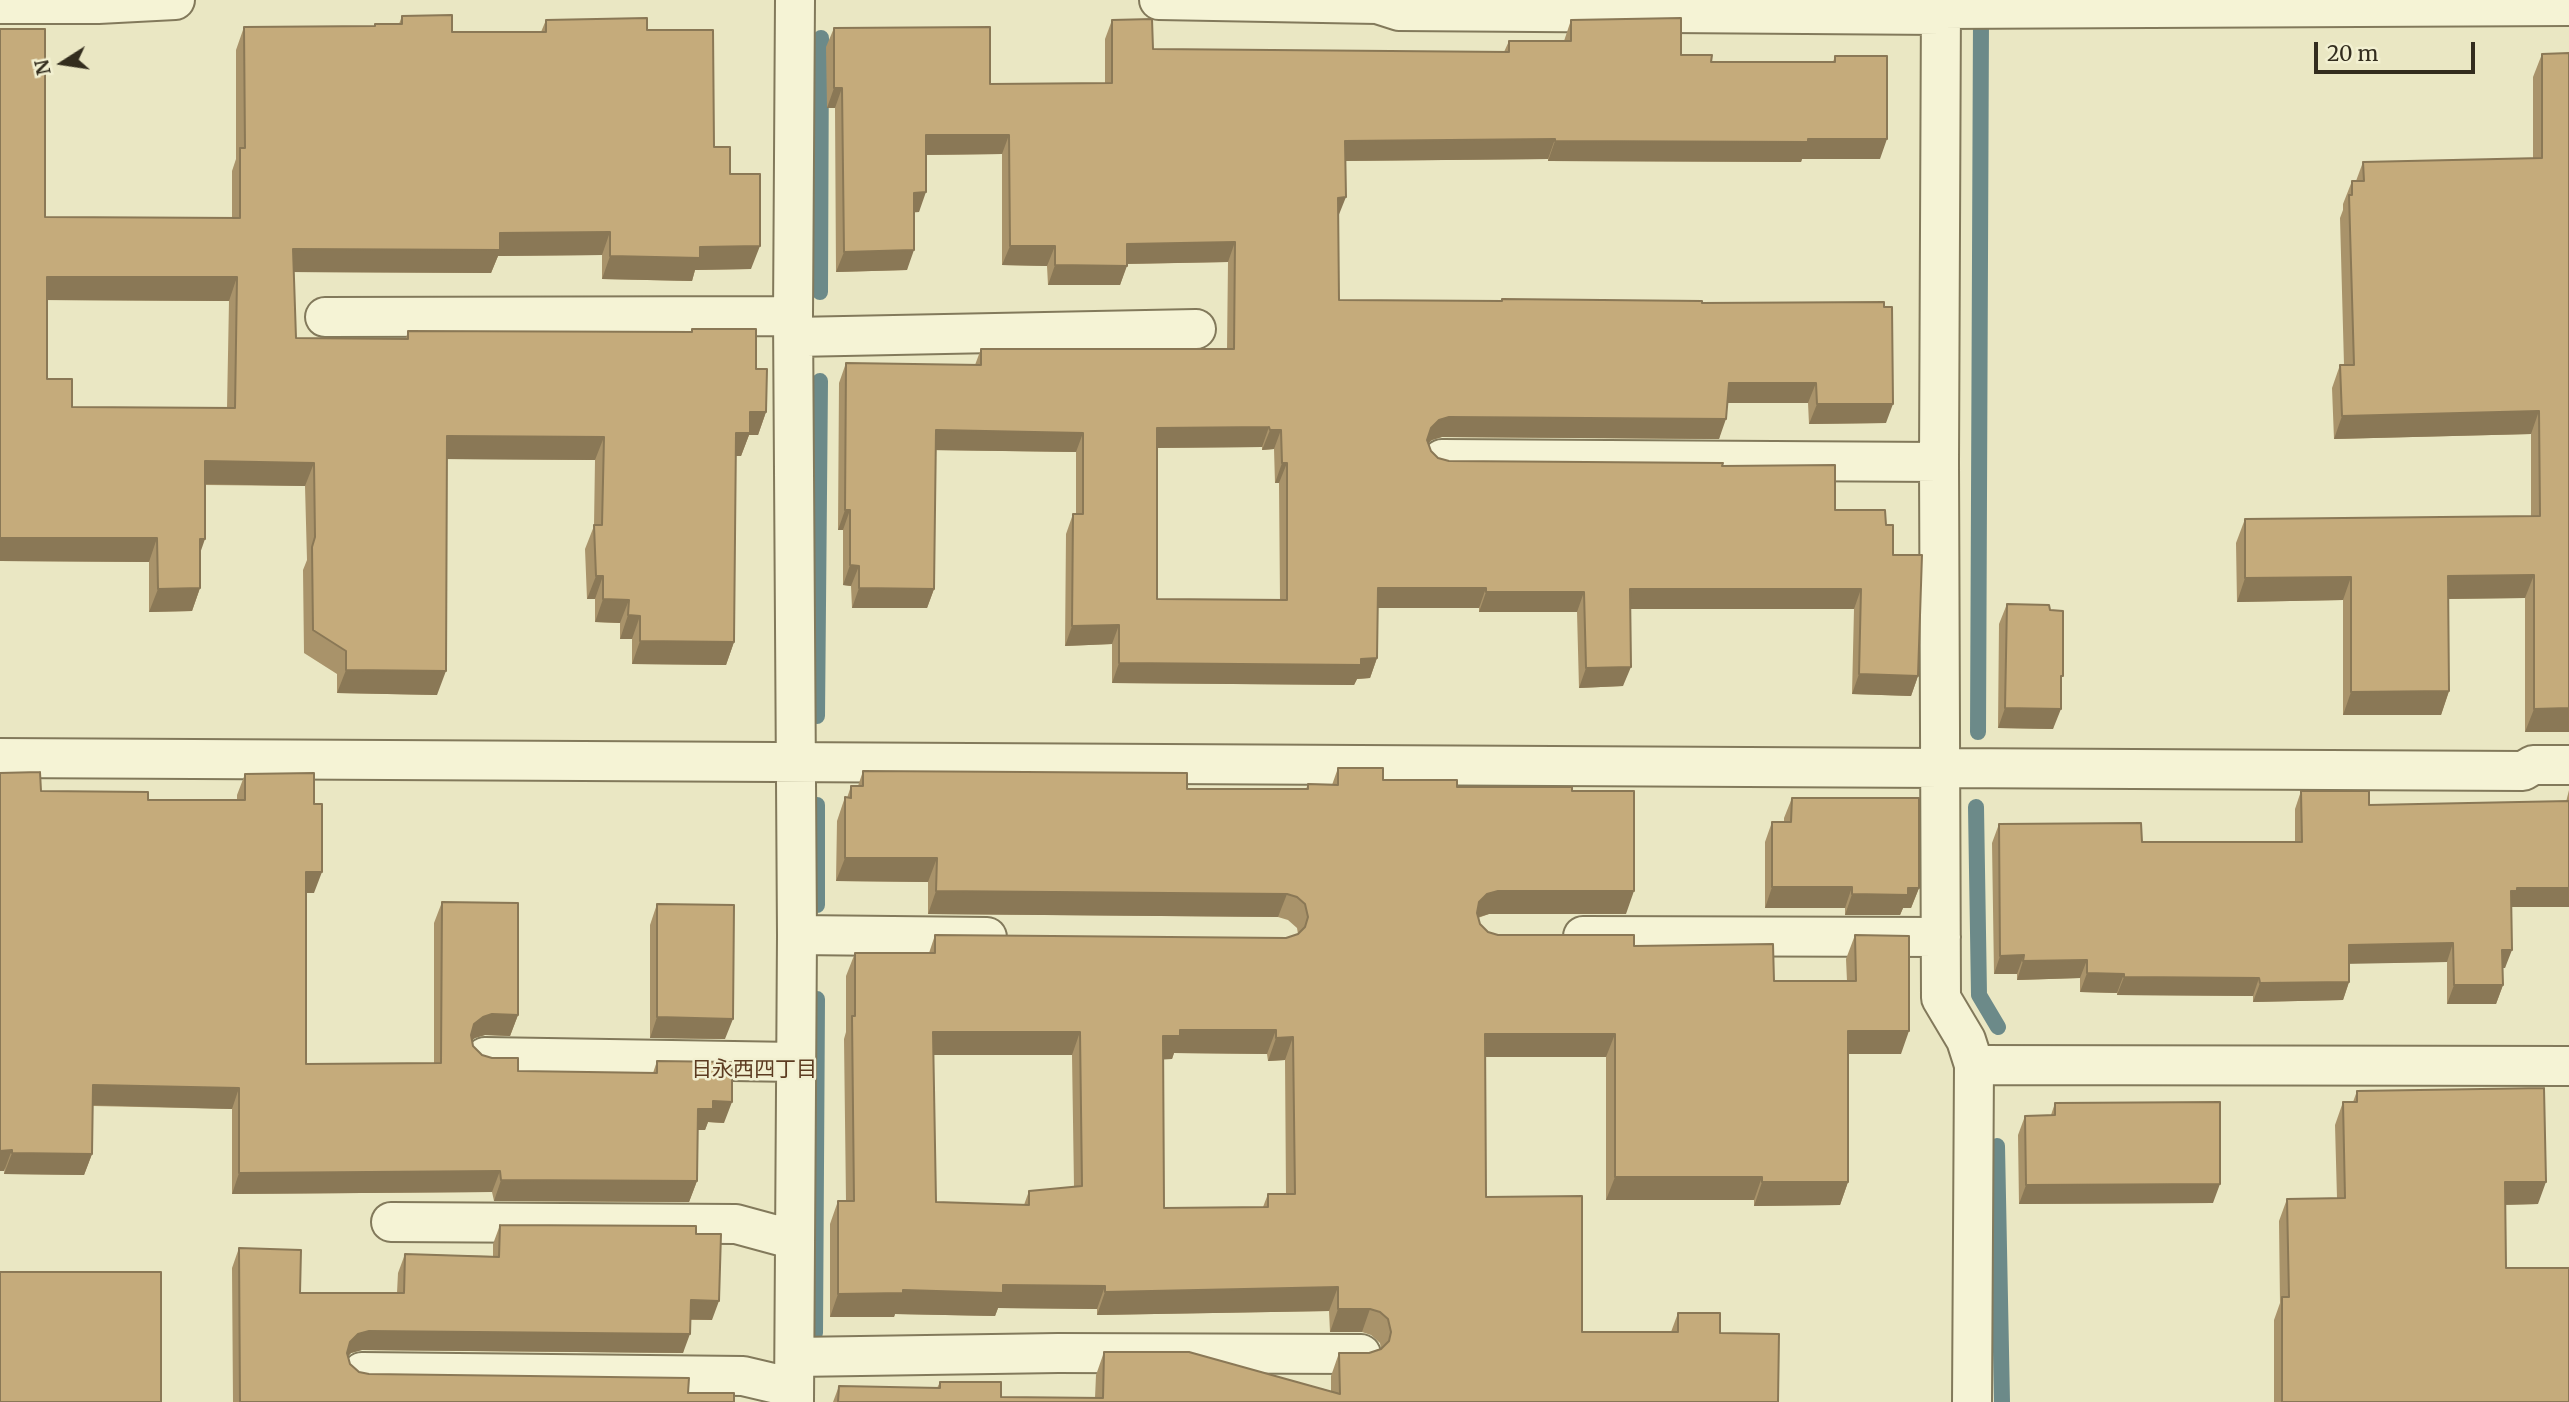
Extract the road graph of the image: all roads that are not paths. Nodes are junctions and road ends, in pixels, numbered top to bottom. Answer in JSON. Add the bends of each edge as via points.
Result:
{"nodes":[{"id":1,"x":176,"y":0,"type":"edge"},
{"id":2,"x":794,"y":0,"type":"edge"},
{"id":3,"x":1159,"y":0,"type":"edge"},
{"id":4,"x":0,"y":4,"type":"edge"},
{"id":5,"x":2569,"y":6,"type":"edge"},
{"id":6,"x":1941,"y":8,"type":"edge"},
{"id":7,"x":326,"y":317,"type":"dead end"},
{"id":8,"x":794,"y":326,"type":"junction"},
{"id":9,"x":1196,"y":329,"type":"dead end"},
{"id":10,"x":1442,"y":459,"type":"edge"},
{"id":11,"x":1939,"y":462,"type":"junction"},
{"id":12,"x":0,"y":758,"type":"edge"},
{"id":13,"x":795,"y":761,"type":"junction"},
{"id":14,"x":2569,"y":765,"type":"edge"},
{"id":15,"x":1941,"y":768,"type":"junction"},
{"id":16,"x":797,"y":935,"type":"junction"},
{"id":17,"x":1545,"y":936,"type":"edge"},
{"id":18,"x":1017,"y":937,"type":"edge"},
{"id":19,"x":1941,"y":937,"type":"junction"},
{"id":20,"x":485,"y":1057,"type":"edge"},
{"id":21,"x":795,"y":1062,"type":"junction"},
{"id":22,"x":1974,"y":1065,"type":"junction"},
{"id":23,"x":2569,"y":1066,"type":"edge"},
{"id":24,"x":391,"y":1222,"type":"dead end"},
{"id":25,"x":795,"y":1240,"type":"junction"},
{"id":26,"x":1361,"y":1354,"type":"edge"},
{"id":27,"x":362,"y":1372,"type":"edge"},
{"id":28,"x":794,"y":1382,"type":"edge"},
{"id":29,"x":1972,"y":1402,"type":"edge"}],
"edges":[{"from":1,"to":4,"type":"street"},
{"from":2,"to":8,"type":"street"},
{"from":3,"to":6,"type":"street","via":[[1377,4],[1399,11]]},
{"from":5,"to":6,"type":"street"},
{"from":6,"to":11,"type":"street"},
{"from":7,"to":8,"type":"street"},
{"from":8,"to":9,"type":"street"},
{"from":8,"to":13,"type":"street"},
{"from":10,"to":11,"type":"street"},
{"from":11,"to":15,"type":"street"},
{"from":12,"to":13,"type":"street"},
{"from":13,"to":15,"type":"street"},
{"from":13,"to":16,"type":"street"},
{"from":14,"to":15,"type":"street","via":[[2533,765],[2523,771]]},
{"from":15,"to":19,"type":"street"},
{"from":16,"to":18,"type":"street"},
{"from":16,"to":21,"type":"street"},
{"from":17,"to":19,"type":"street"},
{"from":19,"to":22,"type":"street","via":[[1941,998],[1966,1040]]},
{"from":20,"to":21,"type":"street"},
{"from":21,"to":25,"type":"street"},
{"from":22,"to":23,"type":"street"},
{"from":22,"to":29,"type":"street"},
{"from":24,"to":25,"type":"street","via":[[736,1224]]},
{"from":25,"to":28,"type":"street"},
{"from":26,"to":28,"type":"street","via":[[1058,1353]]},
{"from":27,"to":28,"type":"street","via":[[743,1376]]}]}
